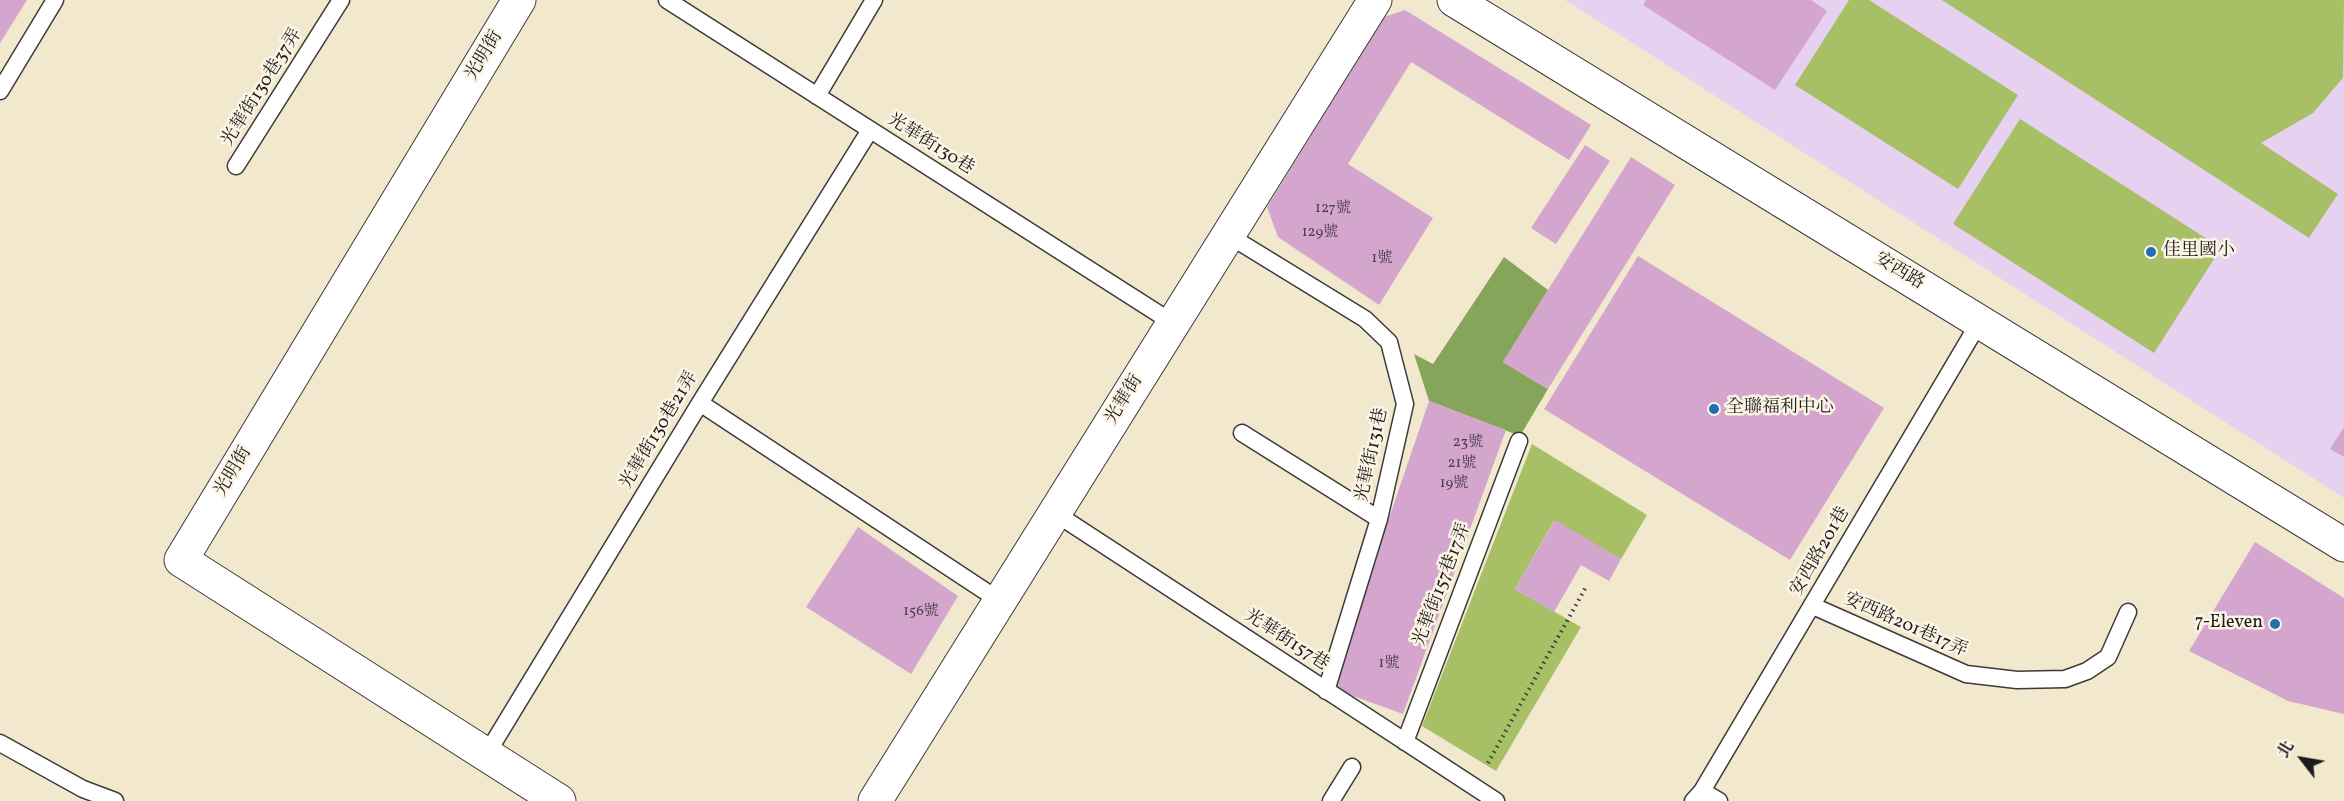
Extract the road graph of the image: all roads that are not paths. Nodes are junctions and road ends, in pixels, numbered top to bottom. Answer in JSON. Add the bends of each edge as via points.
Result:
{"nodes":[{"id":1,"x":55,"y":0,"type":"edge"},
{"id":2,"x":341,"y":0,"type":"edge"},
{"id":3,"x":519,"y":0,"type":"edge"},
{"id":4,"x":666,"y":0,"type":"edge"},
{"id":5,"x":874,"y":0,"type":"edge"},
{"id":6,"x":1375,"y":0,"type":"edge"},
{"id":7,"x":1454,"y":0,"type":"edge"},
{"id":8,"x":0,"y":91,"type":"edge"},
{"id":9,"x":817,"y":96,"type":"junction"},
{"id":10,"x":870,"y":130,"type":"junction"},
{"id":11,"x":236,"y":166,"type":"dead end"},
{"id":12,"x":1228,"y":235,"type":"junction"},
{"id":13,"x":1980,"y":321,"type":"junction"},
{"id":14,"x":1173,"y":323,"type":"junction"},
{"id":15,"x":700,"y":403,"type":"junction"},
{"id":16,"x":1242,"y":433,"type":"dead end"},
{"id":17,"x":1519,"y":441,"type":"dead end"},
{"id":18,"x":1055,"y":513,"type":"junction"},
{"id":19,"x":1379,"y":519,"type":"junction"},
{"id":20,"x":2344,"y":545,"type":"edge"},
{"id":21,"x":1000,"y":601,"type":"junction"},
{"id":22,"x":1813,"y":606,"type":"junction"},
{"id":23,"x":2128,"y":612,"type":"dead end"},
{"id":24,"x":1326,"y":691,"type":"junction"},
{"id":25,"x":0,"y":742,"type":"edge"},
{"id":26,"x":1405,"y":742,"type":"junction"},
{"id":27,"x":486,"y":754,"type":"junction"},
{"id":28,"x":1352,"y":767,"type":"dead end"},
{"id":29,"x":1697,"y":796,"type":"edge"},
{"id":30,"x":115,"y":801,"type":"edge"},
{"id":31,"x":559,"y":801,"type":"edge"},
{"id":32,"x":875,"y":801,"type":"edge"},
{"id":33,"x":1330,"y":801,"type":"edge"},
{"id":34,"x":1496,"y":801,"type":"edge"},
{"id":35,"x":1719,"y":801,"type":"edge"}],
"edges":[{"from":1,"to":8,"type":"lane"},
{"from":2,"to":11,"type":"lane","name":"光華街130巷37弄"},
{"from":3,"to":27,"type":"street","name":"光明街","via":[[181,560]]},
{"from":4,"to":9,"type":"lane","name":"光華街130巷"},
{"from":5,"to":9,"type":"lane"},
{"from":6,"to":12,"type":"street","name":"光華街"},
{"from":7,"to":13,"type":"street","name":"安西路"},
{"from":9,"to":10,"type":"lane","name":"光華街130巷"},
{"from":10,"to":14,"type":"lane","name":"光華街130巷"},
{"from":10,"to":15,"type":"lane","name":"光華街130巷21弄"},
{"from":12,"to":14,"type":"street","name":"光華街"},
{"from":12,"to":19,"type":"lane","name":"光華街131巷","via":[[1365,319],[1389,342],[1405,404]]},
{"from":13,"to":20,"type":"street","name":"安西路"},
{"from":13,"to":22,"type":"lane","name":"安西路201巷"},
{"from":14,"to":18,"type":"street","name":"光華街"},
{"from":15,"to":21,"type":"lane"},
{"from":15,"to":27,"type":"lane","name":"光華街130巷21弄"},
{"from":16,"to":19,"type":"lane"},
{"from":17,"to":26,"type":"lane","name":"光華街157巷17弄"},
{"from":18,"to":21,"type":"street","name":"光華街"},
{"from":18,"to":24,"type":"lane","name":"光華街157巷"},
{"from":19,"to":24,"type":"lane","name":"光華街131巷"},
{"from":21,"to":32,"type":"street","name":"光華街"},
{"from":22,"to":23,"type":"lane","name":"安西路201巷17弄","via":[[1966,674],[2017,680],[2065,679],[2087,671],[2108,657]]},
{"from":22,"to":29,"type":"lane","name":"安西路201巷"},
{"from":24,"to":26,"type":"lane","name":"光華街157巷"},
{"from":25,"to":30,"type":"lane","via":[[83,789]]},
{"from":26,"to":34,"type":"lane","name":"光華街157巷"},
{"from":27,"to":31,"type":"street","name":"光明街"},
{"from":28,"to":33,"type":"lane"},
{"from":29,"to":35,"type":"lane"}]}
